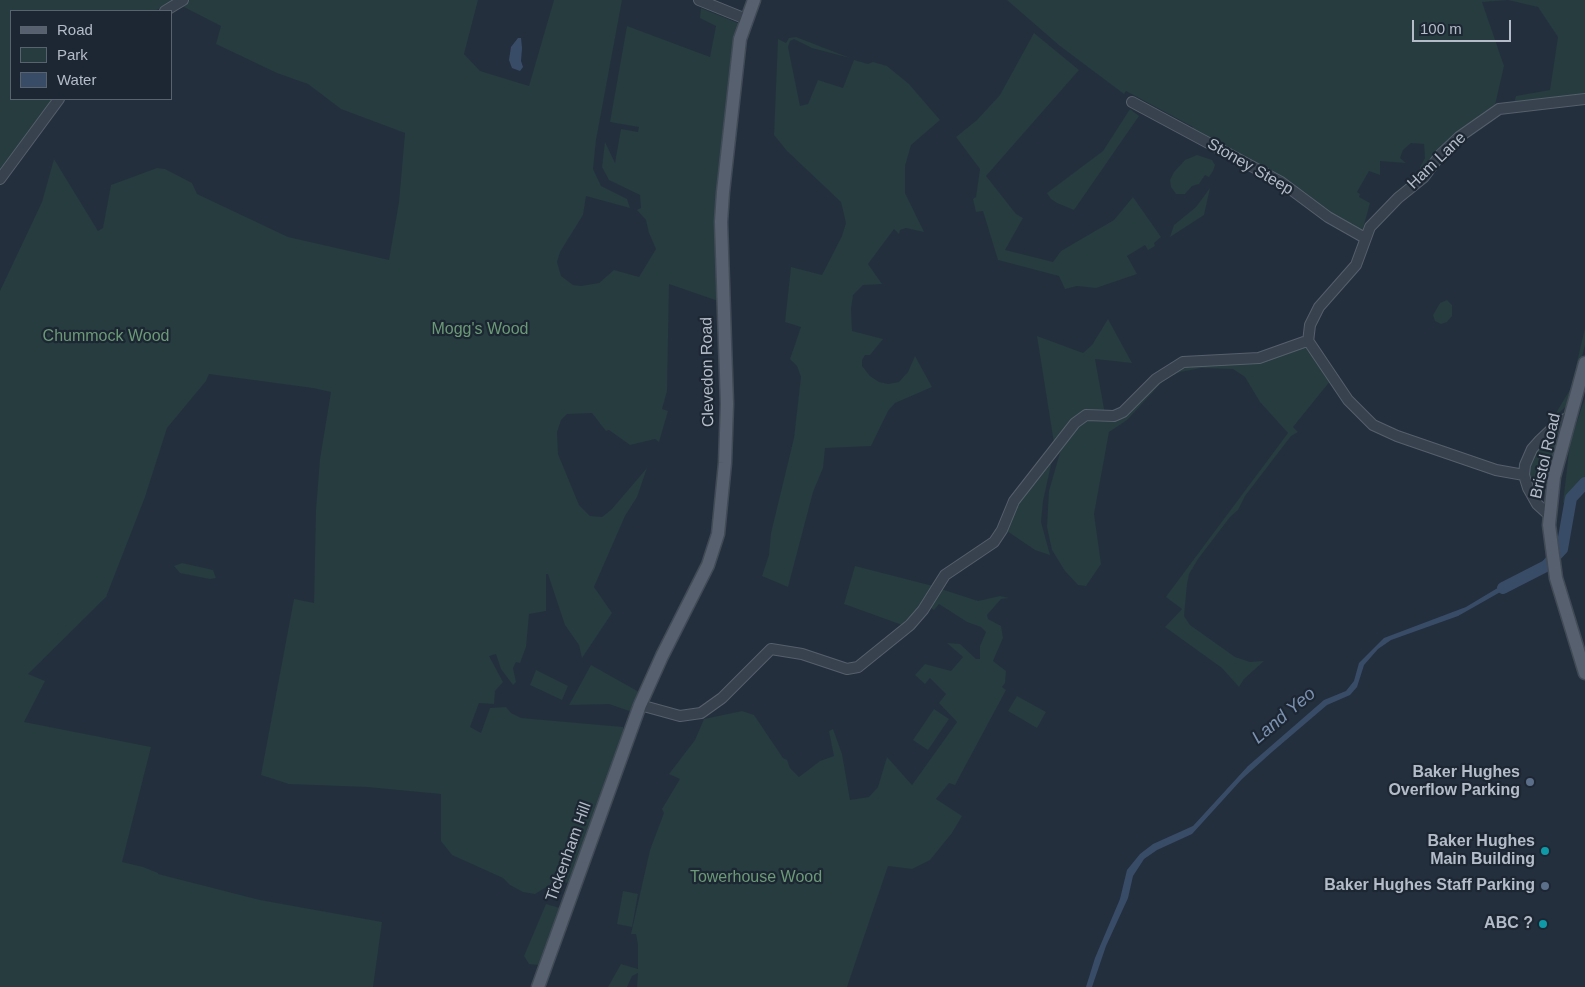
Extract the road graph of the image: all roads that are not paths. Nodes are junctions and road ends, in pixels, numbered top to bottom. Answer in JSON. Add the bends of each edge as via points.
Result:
{"nodes":[{"id":1,"x":182,"y":0,"type":"edge"},
{"id":2,"x":699,"y":0,"type":"edge"},
{"id":3,"x":754,"y":0,"type":"edge"},
{"id":4,"x":167,"y":10,"type":"edge"},
{"id":5,"x":746,"y":19,"type":"junction"},
{"id":6,"x":1585,"y":99,"type":"edge"},
{"id":7,"x":58,"y":100,"type":"edge"},
{"id":8,"x":1132,"y":102,"type":"dead end"},
{"id":9,"x":0,"y":178,"type":"edge"},
{"id":10,"x":1365,"y":238,"type":"junction"},
{"id":11,"x":1308,"y":342,"type":"junction"},
{"id":12,"x":1585,"y":363,"type":"edge"},
{"id":13,"x":1571,"y":417,"type":"junction"},
{"id":14,"x":1524,"y":475,"type":"junction"},
{"id":15,"x":1549,"y":515,"type":"junction"},
{"id":16,"x":1585,"y":673,"type":"edge"},
{"id":17,"x":640,"y":705,"type":"junction"},
{"id":18,"x":632,"y":728,"type":"joint"},
{"id":19,"x":538,"y":987,"type":"edge"}],
"edges":[{"from":1,"to":4,"type":"street"},
{"from":2,"to":5,"type":"street"},
{"from":3,"to":5,"type":"main road","name":"Clevedon Road"},
{"from":5,"to":17,"type":"main road","name":"Clevedon Road","via":[[736,68],[721,222],[727,404],[720,523],[708,565]]},
{"from":6,"to":10,"type":"street","name":"Ham Lane","via":[[1510,106],[1493,112],[1445,150],[1424,177],[1381,214]]},
{"from":7,"to":9,"type":"street"},
{"from":8,"to":10,"type":"street","name":"Stoney Steep","via":[[1281,182],[1328,217]]},
{"from":10,"to":11,"type":"street","name":"Ham Lane","via":[[1356,265],[1319,307],[1310,325]]},
{"from":11,"to":14,"type":"street","via":[[1348,400],[1373,425],[1496,470]]},
{"from":11,"to":17,"type":"street","via":[[1259,358],[1183,362],[1156,379],[1123,412],[1114,416],[1090,415],[1079,419],[1014,501],[994,542],[950,570],[910,625],[858,667],[847,669],[802,654],[771,649],[722,698],[701,713],[680,716]]},
{"from":12,"to":13,"type":"main road","name":"Bristol Road"},
{"from":13,"to":14,"type":"street","via":[[1558,423],[1535,445],[1526,460]]},
{"from":13,"to":15,"type":"main road","name":"Bristol Road","via":[[1554,477]]},
{"from":14,"to":15,"type":"street","via":[[1534,500]]},
{"from":15,"to":16,"type":"main road","name":"Bristol Road","via":[[1553,565]]},
{"from":17,"to":18,"type":"main road","name":"Clevedon Road"},
{"from":18,"to":19,"type":"main road","name":"Tickenham Hill"}]}
